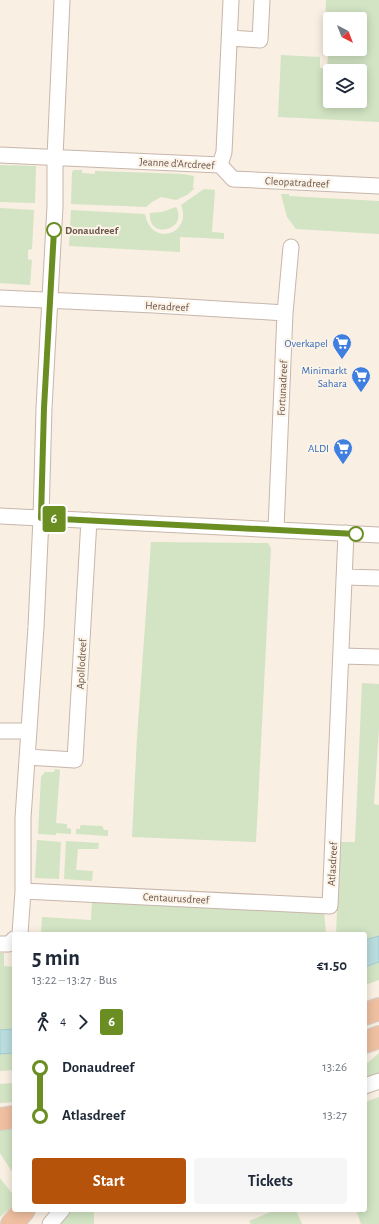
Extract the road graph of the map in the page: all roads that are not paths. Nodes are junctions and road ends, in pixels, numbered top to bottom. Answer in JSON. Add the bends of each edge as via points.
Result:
{"nodes":[{"id":1,"x":62,"y":0,"type":"edge"},
{"id":2,"x":231,"y":0,"type":"edge"},
{"id":3,"x":262,"y":0,"type":"edge"},
{"id":4,"x":230,"y":38,"type":"junction"},
{"id":5,"x":0,"y":155,"type":"edge"},
{"id":6,"x":55,"y":157,"type":"junction"},
{"id":7,"x":220,"y":165,"type":"junction"},
{"id":8,"x":379,"y":186,"type":"edge"},
{"id":9,"x":291,"y":247,"type":"dead end"},
{"id":10,"x":0,"y":298,"type":"edge"},
{"id":11,"x":49,"y":301,"type":"junction"},
{"id":12,"x":286,"y":313,"type":"junction"},
{"id":13,"x":0,"y":516,"type":"edge"},
{"id":14,"x":41,"y":518,"type":"junction"},
{"id":15,"x":89,"y":520,"type":"junction"},
{"id":16,"x":276,"y":529,"type":"junction"},
{"id":17,"x":346,"y":533,"type":"junction"},
{"id":18,"x":379,"y":535,"type":"edge"},
{"id":19,"x":344,"y":577,"type":"junction"},
{"id":20,"x":379,"y":578,"type":"edge"},
{"id":21,"x":341,"y":656,"type":"junction"},
{"id":22,"x":379,"y":657,"type":"edge"},
{"id":23,"x":0,"y":731,"type":"edge"},
{"id":24,"x":29,"y":731,"type":"junction"},
{"id":25,"x":27,"y":757,"type":"junction"},
{"id":26,"x":23,"y":891,"type":"junction"},
{"id":27,"x":330,"y":906,"type":"joint"},
{"id":28,"x":20,"y":932,"type":"edge"},
{"id":29,"x":12,"y":942,"type":"edge"},
{"id":30,"x":0,"y":944,"type":"edge"},
{"id":31,"x":379,"y":1009,"type":"edge"},
{"id":32,"x":367,"y":1013,"type":"edge"},
{"id":33,"x":379,"y":1037,"type":"edge"},
{"id":34,"x":367,"y":1041,"type":"edge"},
{"id":35,"x":379,"y":1081,"type":"edge"},
{"id":36,"x":367,"y":1085,"type":"edge"},
{"id":37,"x":12,"y":1117,"type":"edge"},
{"id":38,"x":0,"y":1118,"type":"edge"},
{"id":39,"x":22,"y":1212,"type":"edge"},
{"id":40,"x":60,"y":1212,"type":"edge"},
{"id":41,"x":12,"y":1224,"type":"edge"},
{"id":42,"x":50,"y":1224,"type":"edge"}],
"edges":[{"from":1,"to":6,"type":"street"},
{"from":2,"to":4,"type":"street","name":"Jeanne d'Arcdreef"},
{"from":3,"to":4,"type":"street","via":[[260,40]]},
{"from":4,"to":7,"type":"street","name":"Jeanne d'Arcdreef","via":[[224,152]]},
{"from":5,"to":6,"type":"street","name":"Jeanne d'Arcdreef"},
{"from":6,"to":7,"type":"street","name":"Jeanne d'Arcdreef"},
{"from":6,"to":11,"type":"street","via":[[55,206]]},
{"from":7,"to":8,"type":"street","name":"Cleopatradreef","via":[[233,179]]},
{"from":9,"to":12,"type":"street","name":"Fortunadreef"},
{"from":10,"to":11,"type":"street","name":"Heradreef"},
{"from":11,"to":12,"type":"street","name":"Heradreef"},
{"from":11,"to":14,"type":"street"},
{"from":12,"to":16,"type":"street","name":"Fortunadreef"},
{"from":13,"to":14,"type":"street"},
{"from":14,"to":15,"type":"street"},
{"from":14,"to":24,"type":"street"},
{"from":15,"to":16,"type":"street"},
{"from":15,"to":25,"type":"street","name":"Apollodreef","via":[[75,760]]},
{"from":16,"to":17,"type":"street"},
{"from":17,"to":18,"type":"street"},
{"from":17,"to":19,"type":"street","name":"Atlasdreef"},
{"from":19,"to":20,"type":"street"},
{"from":19,"to":21,"type":"street","name":"Atlasdreef"},
{"from":21,"to":22,"type":"street"},
{"from":21,"to":27,"type":"street","name":"Atlasdreef"},
{"from":23,"to":24,"type":"street"},
{"from":24,"to":25,"type":"street"},
{"from":25,"to":26,"type":"street"},
{"from":26,"to":27,"type":"street","name":"Centaurusdreef"},
{"from":26,"to":28,"type":"street"},
{"from":29,"to":30,"type":"street"},
{"from":31,"to":32,"type":"highway"},
{"from":33,"to":34,"type":"highway"},
{"from":35,"to":36,"type":"street"},
{"from":37,"to":38,"type":"highway"},
{"from":39,"to":41,"type":"highway"},
{"from":40,"to":42,"type":"street"}]}
